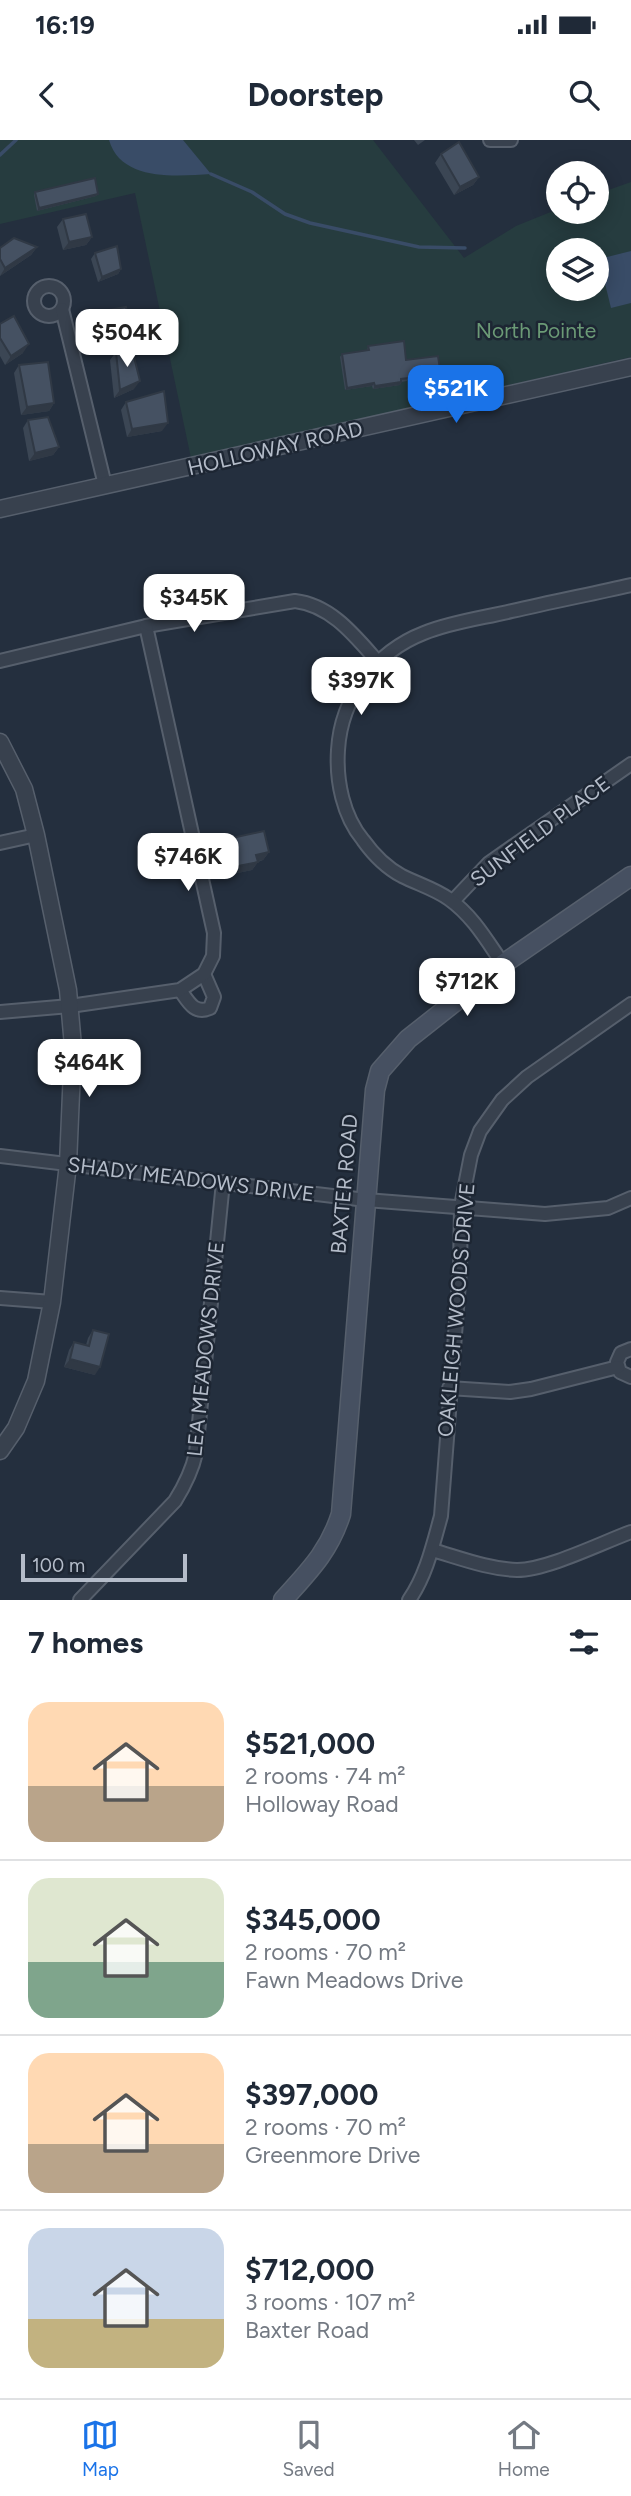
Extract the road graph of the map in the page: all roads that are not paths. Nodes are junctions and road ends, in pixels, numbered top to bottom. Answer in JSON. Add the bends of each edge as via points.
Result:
{"nodes":[{"id":1,"x":490,"y":140,"type":"edge"},
{"id":2,"x":511,"y":140,"type":"edge"},
{"id":3,"x":62,"y":309,"type":"dead end"},
{"id":4,"x":631,"y":367,"type":"edge"},
{"id":5,"x":105,"y":485,"type":"junction"},
{"id":6,"x":0,"y":509,"type":"edge"},
{"id":7,"x":631,"y":585,"type":"edge"},
{"id":8,"x":146,"y":626,"type":"junction"},
{"id":9,"x":0,"y":661,"type":"edge"},
{"id":10,"x":377,"y":662,"type":"junction"},
{"id":11,"x":0,"y":742,"type":"edge"},
{"id":12,"x":631,"y":764,"type":"edge"},
{"id":13,"x":36,"y":835,"type":"junction"},
{"id":14,"x":0,"y":843,"type":"edge"},
{"id":15,"x":631,"y":876,"type":"edge"},
{"id":16,"x":453,"y":901,"type":"junction"},
{"id":17,"x":503,"y":964,"type":"junction"},
{"id":18,"x":204,"y":974,"type":"junction"},
{"id":19,"x":180,"y":990,"type":"junction"},
{"id":20,"x":631,"y":1004,"type":"edge"},
{"id":21,"x":70,"y":1006,"type":"junction"},
{"id":22,"x":0,"y":1012,"type":"edge"},
{"id":23,"x":0,"y":1156,"type":"edge"},
{"id":24,"x":68,"y":1164,"type":"junction"},
{"id":25,"x":223,"y":1182,"type":"junction"},
{"id":26,"x":631,"y":1198,"type":"edge"},
{"id":27,"x":366,"y":1200,"type":"junction"},
{"id":28,"x":461,"y":1206,"type":"junction"},
{"id":29,"x":0,"y":1298,"type":"edge"},
{"id":30,"x":52,"y":1302,"type":"junction"},
{"id":31,"x":631,"y":1349,"type":"edge"},
{"id":32,"x":618,"y":1367,"type":"junction"},
{"id":33,"x":631,"y":1377,"type":"edge"},
{"id":34,"x":449,"y":1388,"type":"junction"},
{"id":35,"x":0,"y":1451,"type":"edge"},
{"id":36,"x":631,"y":1532,"type":"edge"},
{"id":37,"x":432,"y":1550,"type":"junction"},
{"id":38,"x":80,"y":1600,"type":"edge"},
{"id":39,"x":283,"y":1600,"type":"edge"},
{"id":40,"x":409,"y":1600,"type":"edge"}],
"edges":[{"from":1,"to":2,"type":"street"},
{"from":3,"to":5,"type":"street"},
{"from":4,"to":5,"type":"street","name":"HOLLOWAY ROAD"},
{"from":5,"to":6,"type":"street","name":"HOLLOWAY ROAD"},
{"from":7,"to":10,"type":"street","via":[[427,631]]},
{"from":8,"to":9,"type":"street"},
{"from":8,"to":10,"type":"street","via":[[281,602],[309,603],[339,621]]},
{"from":8,"to":18,"type":"street","via":[[214,933],[213,956]]},
{"from":10,"to":16,"type":"street","via":[[355,691],[341,724],[338,770],[350,822],[360,838],[400,875]]},
{"from":11,"to":13,"type":"street","via":[[24,789]]},
{"from":12,"to":16,"type":"street","name":"SUNFIELD PLACE","via":[[489,863]]},
{"from":13,"to":14,"type":"street"},
{"from":13,"to":21,"type":"street"},
{"from":15,"to":17,"type":"main road","name":"BAXTER ROAD"},
{"from":16,"to":17,"type":"street"},
{"from":17,"to":27,"type":"main road","name":"BAXTER ROAD","via":[[408,1039],[380,1071]]},
{"from":18,"to":19,"type":"street"},
{"from":18,"to":19,"type":"street","via":[[214,997],[210,1008],[194,1008]]},
{"from":19,"to":21,"type":"street"},
{"from":20,"to":28,"type":"street","name":"OAKLEIGH WOODS DRIVE","via":[[527,1077],[502,1100],[480,1131]]},
{"from":21,"to":22,"type":"street"},
{"from":21,"to":24,"type":"street","via":[[73,1046]]},
{"from":23,"to":24,"type":"street","name":"SHADY MEADOWS DRIVE"},
{"from":24,"to":25,"type":"street","name":"SHADY MEADOWS DRIVE"},
{"from":24,"to":30,"type":"street"},
{"from":25,"to":27,"type":"street","name":"SHADY MEADOWS DRIVE"},
{"from":25,"to":38,"type":"street","name":"LEA MEADOWS DRIVE","via":[[192,1469],[175,1500]]},
{"from":26,"to":28,"type":"street","name":"SHADY MEADOWS DRIVE","via":[[608,1208],[545,1213]]},
{"from":27,"to":28,"type":"street","name":"SHADY MEADOWS DRIVE"},
{"from":27,"to":39,"type":"main road","name":"BAXTER ROAD","via":[[341,1514],[334,1538],[318,1562]]},
{"from":28,"to":34,"type":"street","name":"OAKLEIGH WOODS DRIVE"},
{"from":29,"to":30,"type":"street"},
{"from":30,"to":35,"type":"street","via":[[36,1381]]},
{"from":31,"to":32,"type":"street","via":[[618,1357]]},
{"from":32,"to":33,"type":"street"},
{"from":32,"to":34,"type":"street","via":[[510,1392]]},
{"from":34,"to":37,"type":"street","name":"OAKLEIGH WOODS DRIVE","via":[[441,1516]]},
{"from":36,"to":37,"type":"street","via":[[552,1563],[519,1570],[483,1566]]},
{"from":37,"to":40,"type":"street","name":"OAKLEIGH WOODS DRIVE"}]}
